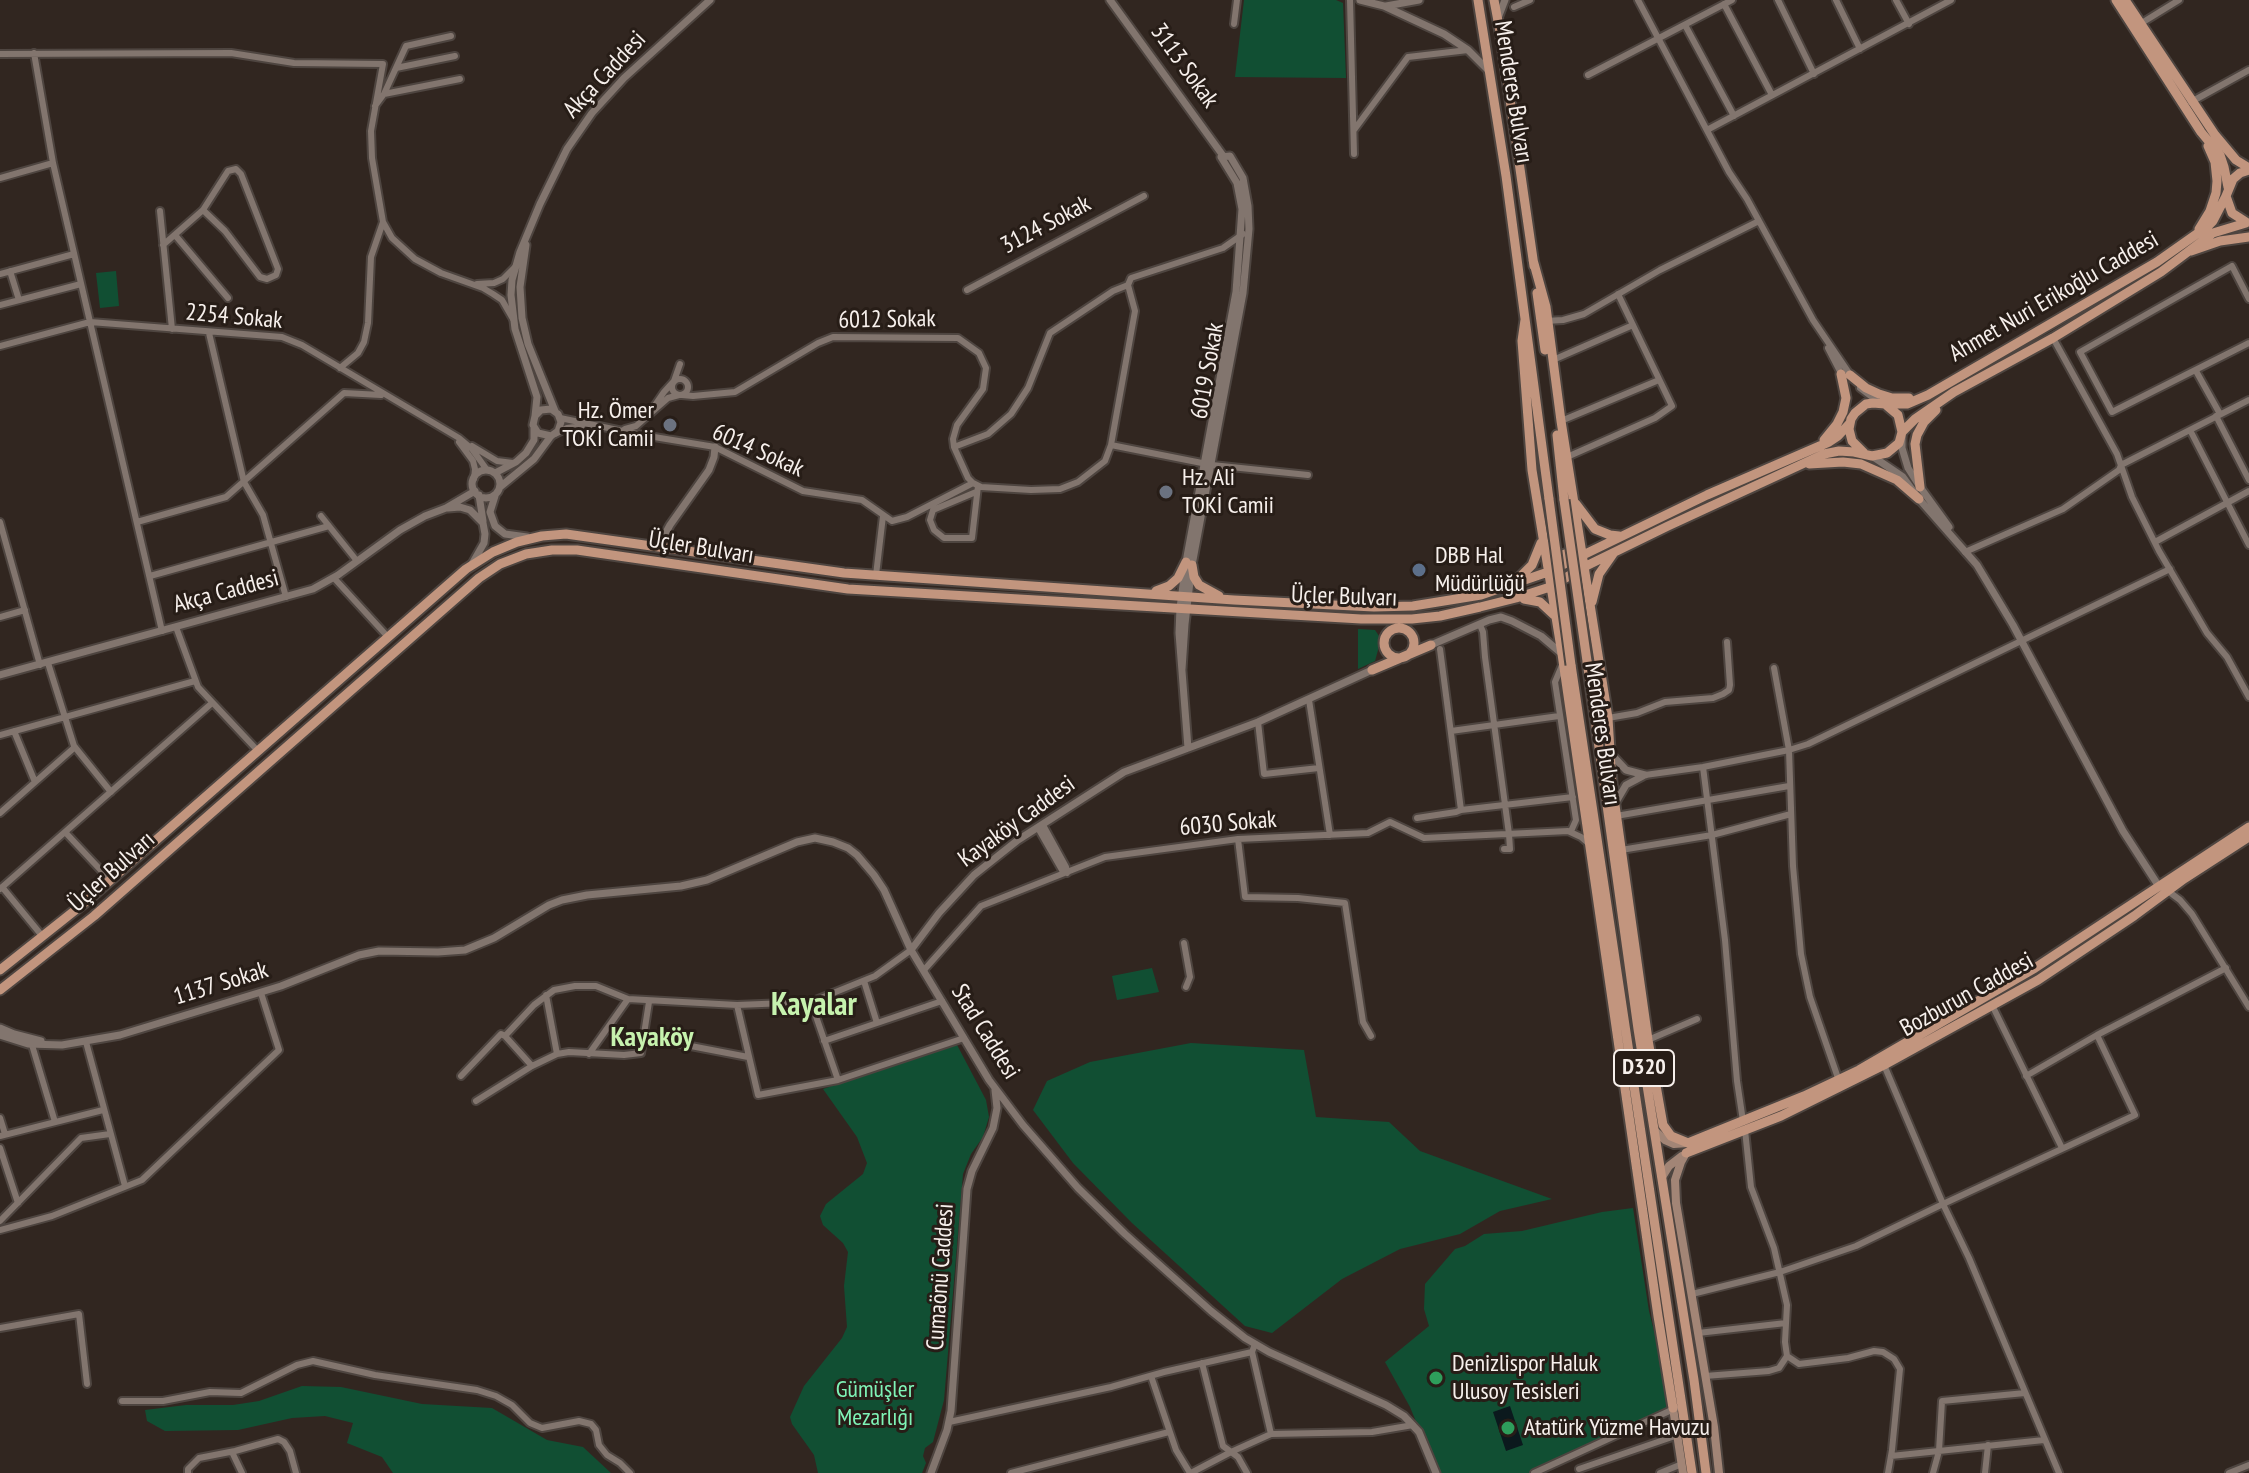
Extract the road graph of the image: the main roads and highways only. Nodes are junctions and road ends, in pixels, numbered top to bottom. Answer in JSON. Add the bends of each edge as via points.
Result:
{"nodes":[{"id":1,"x":1478,"y":0,"type":"edge"},
{"id":2,"x":1494,"y":0,"type":"edge"},
{"id":3,"x":2116,"y":0,"type":"edge"},
{"id":4,"x":2125,"y":0,"type":"edge"},
{"id":5,"x":2201,"y":132,"type":"junction"},
{"id":6,"x":2223,"y":146,"type":"junction"},
{"id":7,"x":2249,"y":160,"type":"edge"},
{"id":8,"x":2249,"y":169,"type":"edge"},
{"id":9,"x":2227,"y":191,"type":"junction"},
{"id":10,"x":2248,"y":223,"type":"edge"},
{"id":11,"x":2192,"y":237,"type":"junction"},
{"id":12,"x":2249,"y":237,"type":"edge"},
{"id":13,"x":2188,"y":252,"type":"junction"},
{"id":14,"x":1525,"y":320,"type":"junction"},
{"id":15,"x":1544,"y":321,"type":"junction"},
{"id":16,"x":1954,"y":392,"type":"junction"},
{"id":17,"x":1928,"y":395,"type":"junction"},
{"id":18,"x":1883,"y":403,"type":"junction"},
{"id":19,"x":1850,"y":421,"type":"junction"},
{"id":20,"x":1902,"y":434,"type":"junction"},
{"id":21,"x":1813,"y":449,"type":"junction"},
{"id":22,"x":1868,"y":454,"type":"junction"},
{"id":23,"x":1797,"y":465,"type":"junction"},
{"id":24,"x":1920,"y":487,"type":"road end"},
{"id":25,"x":1568,"y":499,"type":"junction"},
{"id":26,"x":1919,"y":499,"type":"road end"},
{"id":27,"x":1626,"y":534,"type":"junction"},
{"id":28,"x":1579,"y":535,"type":"junction"},
{"id":29,"x":1542,"y":536,"type":"junction"},
{"id":30,"x":1617,"y":551,"type":"junction"},
{"id":31,"x":1583,"y":561,"type":"junction"},
{"id":32,"x":1548,"y":572,"type":"junction"},
{"id":33,"x":1512,"y":584,"type":"junction"},
{"id":34,"x":1550,"y":587,"type":"junction"},
{"id":35,"x":1139,"y":592,"type":"junction"},
{"id":36,"x":1516,"y":598,"type":"junction"},
{"id":37,"x":1234,"y":600,"type":"junction"},
{"id":38,"x":1591,"y":609,"type":"junction"},
{"id":39,"x":1554,"y":615,"type":"junction"},
{"id":40,"x":1424,"y":618,"type":"junction"},
{"id":41,"x":1361,"y":619,"type":"junction"},
{"id":42,"x":1593,"y":622,"type":"junction"},
{"id":43,"x":1557,"y":627,"type":"junction"},
{"id":44,"x":1385,"y":638,"type":"junction"},
{"id":45,"x":1413,"y":639,"type":"junction"},
{"id":46,"x":1386,"y":649,"type":"junction"},
{"id":47,"x":1404,"y":657,"type":"junction"},
{"id":48,"x":1566,"y":661,"type":"junction"},
{"id":49,"x":2249,"y":827,"type":"edge"},
{"id":50,"x":2249,"y":837,"type":"edge"},
{"id":51,"x":1617,"y":850,"type":"junction"},
{"id":52,"x":1605,"y":898,"type":"junction"},
{"id":53,"x":1602,"y":927,"type":"junction"},
{"id":54,"x":1629,"y":933,"type":"junction"},
{"id":55,"x":0,"y":970,"type":"edge"},
{"id":56,"x":0,"y":990,"type":"edge"},
{"id":57,"x":1744,"y":1126,"type":"junction"},
{"id":58,"x":1655,"y":1131,"type":"junction"},
{"id":59,"x":1687,"y":1148,"type":"junction"},
{"id":60,"x":1662,"y":1177,"type":"junction"},
{"id":61,"x":1678,"y":1407,"type":"junction"},
{"id":62,"x":1682,"y":1468,"type":"edge"},
{"id":63,"x":1692,"y":1473,"type":"edge"},
{"id":64,"x":1706,"y":1473,"type":"edge"},
{"id":65,"x":1719,"y":1473,"type":"edge"}],
"edges":[{"from":1,"to":14,"type":"main road","name":"Menderes Bulvarı"},
{"from":2,"to":15,"type":"main road","name":"Menderes Bulvarı","via":[[1533,260],[1546,307]]},
{"from":3,"to":5,"type":"main road"},
{"from":4,"to":6,"type":"main road"},
{"from":5,"to":9,"type":"main road","via":[[2220,155]]},
{"from":5,"to":11,"type":"main road","via":[[2215,162],[2216,193]]},
{"from":6,"to":7,"type":"main road"},
{"from":6,"to":8,"type":"main road"},
{"from":8,"to":9,"type":"main road","name":"Ahmet Nuri Erikoğlu Caddesi"},
{"from":9,"to":10,"type":"main road","via":[[2232,213]]},
{"from":9,"to":11,"type":"main road","name":"Ahmet Nuri Erikoğlu Caddesi","via":[[2213,221]]},
{"from":10,"to":13,"type":"main road","name":"Ahmet Nuri Erikoğlu Caddesi","via":[[2213,233]]},
{"from":11,"to":17,"type":"main road","name":"Ahmet Nuri Erikoğlu Caddesi"},
{"from":12,"to":13,"type":"main road"},
{"from":13,"to":16,"type":"main road","name":"Ahmet Nuri Erikoğlu Caddesi","via":[[2053,338]]},
{"from":14,"to":29,"type":"main road","via":[[1524,375]]},
{"from":14,"to":48,"type":"main road","name":"Menderes Bulvarı","number":"D320","bridge":true},
{"from":15,"to":25,"type":"main road","name":"Menderes Bulvarı"},
{"from":15,"to":25,"type":"main road","via":[[1567,457]]},
{"from":16,"to":20,"type":"main road","name":"Ahmet Nuri Erikoğlu Caddesi"},
{"from":16,"to":24,"type":"main road","via":[[1917,435]]},
{"from":17,"to":18,"type":"main road","name":"Ahmet Nuri Erikoğlu Caddesi","via":[[1907,404]]},
{"from":17,"to":21,"type":"main road","via":[[1886,396],[1846,374],[1843,412]]},
{"from":18,"to":19,"type":"main road","via":[[1866,404]]},
{"from":18,"to":20,"type":"main road","via":[[1898,415]]},
{"from":19,"to":21,"type":"main road","via":[[1838,436]]},
{"from":19,"to":22,"type":"main road","via":[[1852,441]]},
{"from":20,"to":22,"type":"main road","via":[[1894,449]]},
{"from":21,"to":27,"type":"main road"},
{"from":22,"to":23,"type":"main road","via":[[1831,452]]},
{"from":23,"to":26,"type":"main road","via":[[1861,464],[1897,480]]},
{"from":23,"to":30,"type":"main road"},
{"from":25,"to":27,"type":"main road","via":[[1595,529]]},
{"from":25,"to":28,"type":"main road"},
{"from":25,"to":51,"type":"main road","name":"Menderes Bulvarı","number":"D320","bridge":true},
{"from":27,"to":31,"type":"main road"},
{"from":28,"to":29,"type":"main road","via":[[1563,555],[1549,551]]},
{"from":28,"to":31,"type":"main road"},
{"from":29,"to":32,"type":"main road"},
{"from":29,"to":33,"type":"main road","via":[[1532,565]]},
{"from":30,"to":31,"type":"main road"},
{"from":30,"to":38,"type":"main road","via":[[1599,574]]},
{"from":31,"to":32,"type":"main road","name":"Üçler Bulvarı"},
{"from":31,"to":34,"type":"main road","name":"Üçler Bulvarı"},
{"from":31,"to":38,"type":"main road"},
{"from":32,"to":33,"type":"main road","name":"Üçler Bulvarı"},
{"from":32,"to":34,"type":"main road"},
{"from":33,"to":37,"type":"main road","name":"Üçler Bulvarı","via":[[1481,595],[1385,608]]},
{"from":34,"to":36,"type":"main road","name":"Üçler Bulvarı"},
{"from":34,"to":39,"type":"main road"},
{"from":35,"to":37,"type":"main road","name":"Üçler Bulvarı"},
{"from":35,"to":37,"type":"main road","via":[[1171,584],[1189,564],[1199,585]]},
{"from":35,"to":55,"type":"main road","name":"Üçler Bulvarı","via":[[844,573],[566,534],[500,548],[472,564]]},
{"from":36,"to":39,"type":"main road","via":[[1540,602]]},
{"from":36,"to":40,"type":"main road","name":"Üçler Bulvarı"},
{"from":38,"to":42,"type":"main road"},
{"from":39,"to":43,"type":"main road"},
{"from":40,"to":41,"type":"main road","name":"Üçler Bulvarı"},
{"from":40,"to":45,"type":"main road","via":[[1413,628]]},
{"from":41,"to":44,"type":"main road"},
{"from":41,"to":56,"type":"main road","name":"Üçler Bulvarı","via":[[848,589],[577,550],[526,554],[479,578],[94,916]]},
{"from":42,"to":43,"type":"main road","via":[[1584,612],[1571,610]]},
{"from":42,"to":51,"type":"main road","via":[[1608,718]]},
{"from":43,"to":48,"type":"main road"},
{"from":44,"to":45,"type":"main road","via":[[1397,628],[1407,630]]},
{"from":44,"to":46,"type":"main road"},
{"from":45,"to":47,"type":"main road","via":[[1413,649]]},
{"from":45,"to":47,"type":"main road","via":[[1433,645]]},
{"from":46,"to":47,"type":"main road"},
{"from":46,"to":47,"type":"main road","via":[[1372,670]]},
{"from":48,"to":52,"type":"main road","name":"Menderes Bulvarı","number":"D320"},
{"from":48,"to":53,"type":"main road"},
{"from":49,"to":57,"type":"main road","name":"Bozburun Caddesi","via":[[2035,968],[1859,1070]]},
{"from":50,"to":57,"type":"main road","name":"Bozburun Caddesi","via":[[2038,980],[1884,1065],[1781,1116]]},
{"from":51,"to":54,"type":"main road","name":"Menderes Bulvarı","number":"D320"},
{"from":52,"to":53,"type":"main road"},
{"from":52,"to":61,"type":"main road","name":"Menderes Bulvarı","number":"D320"},
{"from":53,"to":61,"type":"main road","via":[[1655,1302]]},
{"from":54,"to":58,"type":"main road","name":"Menderes Bulvarı","number":"D320"},
{"from":54,"to":59,"type":"main road","via":[[1665,1130]]},
{"from":57,"to":59,"type":"main road","name":"Bozburun Caddesi"},
{"from":58,"to":59,"type":"main road"},
{"from":58,"to":60,"type":"main road","name":"Menderes Bulvarı","number":"D320"},
{"from":59,"to":60,"type":"main road"},
{"from":59,"to":65,"type":"main road","via":[[1674,1186]]},
{"from":60,"to":64,"type":"main road","name":"Menderes Bulvarı","number":"D320"},
{"from":61,"to":62,"type":"main road"},
{"from":61,"to":63,"type":"main road","name":"Menderes Bulvarı","number":"D320"}]}
